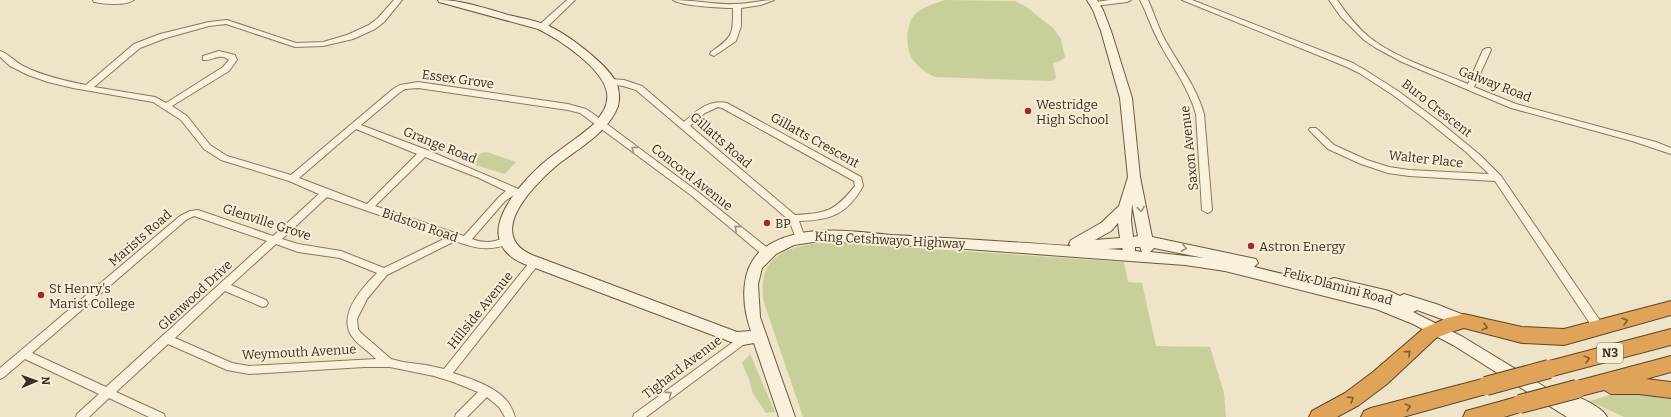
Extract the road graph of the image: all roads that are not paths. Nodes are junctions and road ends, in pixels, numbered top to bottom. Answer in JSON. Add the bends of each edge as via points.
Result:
{"nodes":[{"id":1,"x":97,"y":0,"type":"edge"},
{"id":2,"x":130,"y":0,"type":"edge"},
{"id":3,"x":398,"y":0,"type":"edge"},
{"id":4,"x":443,"y":0,"type":"edge"},
{"id":5,"x":571,"y":0,"type":"edge"},
{"id":6,"x":677,"y":0,"type":"edge"},
{"id":7,"x":770,"y":0,"type":"edge"},
{"id":8,"x":1127,"y":0,"type":"edge"},
{"id":9,"x":1144,"y":0,"type":"edge"},
{"id":10,"x":1186,"y":0,"type":"edge"},
{"id":11,"x":1333,"y":0,"type":"edge"},
{"id":12,"x":1093,"y":2,"type":"edge"},
{"id":13,"x":737,"y":7,"type":"junction"},
{"id":14,"x":542,"y":27,"type":"junction"},
{"id":15,"x":1487,"y":50,"type":"dead end"},
{"id":16,"x":0,"y":53,"type":"edge"},
{"id":17,"x":714,"y":54,"type":"dead end"},
{"id":18,"x":206,"y":58,"type":"dead end"},
{"id":19,"x":610,"y":82,"type":"junction"},
{"id":20,"x":89,"y":87,"type":"junction"},
{"id":21,"x":1470,"y":88,"type":"junction"},
{"id":22,"x":167,"y":106,"type":"junction"},
{"id":23,"x":601,"y":124,"type":"junction"},
{"id":24,"x":356,"y":126,"type":"junction"},
{"id":25,"x":685,"y":126,"type":"junction"},
{"id":26,"x":1313,"y":130,"type":"dead end"},
{"id":27,"x":1671,"y":151,"type":"edge"},
{"id":28,"x":424,"y":152,"type":"junction"},
{"id":29,"x":1134,"y":177,"type":"junction"},
{"id":30,"x":292,"y":178,"type":"junction"},
{"id":31,"x":1498,"y":178,"type":"junction"},
{"id":32,"x":518,"y":192,"type":"junction"},
{"id":33,"x":326,"y":193,"type":"junction"},
{"id":34,"x":369,"y":207,"type":"junction"},
{"id":35,"x":1124,"y":210,"type":"junction"},
{"id":36,"x":1207,"y":210,"type":"dead end"},
{"id":37,"x":187,"y":215,"type":"joint"},
{"id":38,"x":793,"y":218,"type":"junction"},
{"id":39,"x":455,"y":237,"type":"junction"},
{"id":40,"x":800,"y":238,"type":"junction"},
{"id":41,"x":274,"y":240,"type":"junction"},
{"id":42,"x":465,"y":241,"type":"junction"},
{"id":43,"x":507,"y":241,"type":"junction"},
{"id":44,"x":1146,"y":241,"type":"junction"},
{"id":45,"x":1127,"y":242,"type":"junction"},
{"id":46,"x":1069,"y":247,"type":"junction"},
{"id":47,"x":1047,"y":249,"type":"junction"},
{"id":48,"x":767,"y":253,"type":"junction"},
{"id":49,"x":1131,"y":257,"type":"junction"},
{"id":50,"x":1148,"y":258,"type":"junction"},
{"id":51,"x":535,"y":262,"type":"junction"},
{"id":52,"x":384,"y":272,"type":"junction"},
{"id":53,"x":224,"y":286,"type":"junction"},
{"id":54,"x":263,"y":303,"type":"dead end"},
{"id":55,"x":1671,"y":308,"type":"edge"},
{"id":56,"x":1449,"y":325,"type":"junction"},
{"id":57,"x":1599,"y":328,"type":"junction"},
{"id":58,"x":758,"y":336,"type":"junction"},
{"id":59,"x":1671,"y":337,"type":"edge"},
{"id":60,"x":167,"y":338,"type":"junction"},
{"id":61,"x":743,"y":339,"type":"junction"},
{"id":62,"x":25,"y":354,"type":"junction"},
{"id":63,"x":390,"y":363,"type":"junction"},
{"id":64,"x":1671,"y":364,"type":"edge"},
{"id":65,"x":0,"y":374,"type":"edge"},
{"id":66,"x":446,"y":374,"type":"junction"},
{"id":67,"x":1582,"y":388,"type":"junction"},
{"id":68,"x":1671,"y":389,"type":"edge"},
{"id":69,"x":108,"y":392,"type":"junction"},
{"id":70,"x":485,"y":392,"type":"junction"},
{"id":71,"x":81,"y":417,"type":"edge"},
{"id":72,"x":160,"y":417,"type":"edge"},
{"id":73,"x":460,"y":417,"type":"edge"},
{"id":74,"x":510,"y":417,"type":"edge"},
{"id":75,"x":638,"y":417,"type":"edge"},
{"id":76,"x":787,"y":417,"type":"edge"},
{"id":77,"x":1319,"y":417,"type":"edge"},
{"id":78,"x":1371,"y":417,"type":"edge"},
{"id":79,"x":1473,"y":417,"type":"edge"},
{"id":80,"x":1581,"y":417,"type":"edge"},
{"id":81,"x":1599,"y":417,"type":"edge"}],
"edges":[{"from":1,"to":2,"type":"street"},
{"from":3,"to":20,"type":"street","via":[[372,27],[350,37],[323,44],[295,45],[227,22],[163,36],[136,46]]},
{"from":4,"to":14,"type":"main road"},
{"from":5,"to":14,"type":"street"},
{"from":6,"to":13,"type":"street"},
{"from":7,"to":13,"type":"street"},
{"from":8,"to":12,"type":"street"},
{"from":9,"to":36,"type":"street","name":"Saxon Avenue","via":[[1162,41],[1193,90],[1197,101]]},
{"from":10,"to":31,"type":"street","name":"Buro Crescent","via":[[1364,72],[1390,88],[1442,128],[1484,162]]},
{"from":11,"to":21,"type":"street","name":"Galway Road","via":[[1351,25],[1379,48]]},
{"from":12,"to":29,"type":"main road","via":[[1115,57],[1126,98]]},
{"from":13,"to":17,"type":"street","via":[[737,26],[732,41]]},
{"from":14,"to":19,"type":"main road","via":[[569,42]]},
{"from":15,"to":21,"type":"street"},
{"from":16,"to":20,"type":"street","name":"Bidston Road","via":[[15,66],[31,74]]},
{"from":18,"to":22,"type":"street","via":[[221,53],[232,57],[233,60],[226,69]]},
{"from":19,"to":23,"type":"main road","via":[[613,91],[611,108]]},
{"from":19,"to":25,"type":"street","name":"Gillatts Road","via":[[639,88]]},
{"from":20,"to":22,"type":"street","name":"Bidston Road","via":[[155,100]]},
{"from":21,"to":27,"type":"street","name":"Galway Road","via":[[1524,109]]},
{"from":22,"to":30,"type":"street","name":"Bidston Road","via":[[184,118],[207,147],[224,158]]},
{"from":23,"to":24,"type":"street","name":"Essex Grove","via":[[575,108],[418,85],[399,89]]},
{"from":23,"to":32,"type":"main road"},
{"from":48,"to":23,"type":"street","name":"Concord Avenue","one_way":true,"via":[[695,194]]},
{"from":24,"to":28,"type":"street","name":"Grange Road"},
{"from":24,"to":30,"type":"street","name":"Essex Grove"},
{"from":25,"to":38,"type":"street","name":"Gillatts Road"},
{"from":25,"to":38,"type":"street","name":"Gillatts Crescent","via":[[707,107],[724,105],[858,179],[857,189],[835,212],[826,216]]},
{"from":26,"to":31,"type":"street","name":"Walter Place","via":[[1331,147],[1388,170]]},
{"from":28,"to":32,"type":"street","name":"Grange Road"},
{"from":28,"to":34,"type":"street"},
{"from":29,"to":35,"type":"main road"},
{"from":29,"to":44,"type":"main road","one_way":true},
{"from":30,"to":33,"type":"street","name":"Bidston Road"},
{"from":31,"to":57,"type":"street","name":"Buro Crescent"},
{"from":32,"to":42,"type":"street","via":[[502,199]]},
{"from":32,"to":43,"type":"main road","via":[[506,221],[504,230]]},
{"from":33,"to":34,"type":"street","name":"Bidston Road"},
{"from":33,"to":41,"type":"street","name":"Glenwood Drive"},
{"from":34,"to":39,"type":"street","name":"Bidston Road"},
{"from":35,"to":45,"type":"main road"},
{"from":35,"to":46,"type":"main road","via":[[1103,229]]},
{"from":37,"to":41,"type":"street","name":"Glenville Grove","via":[[198,213]]},
{"from":37,"to":62,"type":"street","name":"Marists Road"},
{"from":38,"to":40,"type":"street"},
{"from":39,"to":42,"type":"street","name":"Bidston Road"},
{"from":39,"to":52,"type":"street"},
{"from":40,"to":47,"type":"main road","name":"King Cetshwayo Highway","via":[[820,236],[892,239]]},
{"from":40,"to":48,"type":"main road","name":"King Cetshwayo Highway"},
{"from":41,"to":52,"type":"street","name":"Glenville Grove","via":[[298,248],[341,255]]},
{"from":41,"to":53,"type":"street","name":"Glenwood Drive"},
{"from":42,"to":43,"type":"street","name":"Bidston Road","via":[[485,246]]},
{"from":43,"to":51,"type":"main road","via":[[513,251]]},
{"from":44,"to":45,"type":"main road","name":"Felix Dlamini Road"},
{"from":44,"to":50,"type":"main road"},
{"from":44,"to":56,"type":"main road","name":"Felix Dlamini Road","one_way":true,"via":[[1230,258],[1389,297]]},
{"from":45,"to":46,"type":"main road","name":"King Cetshwayo Highway"},
{"from":45,"to":49,"type":"main road"},
{"from":46,"to":47,"type":"main road","name":"King Cetshwayo Highway"},
{"from":47,"to":49,"type":"main road","name":"King Cetshwayo Highway"},
{"from":48,"to":58,"type":"main road","name":"King Cetshwayo Highway","via":[[756,266],[751,284],[753,317]]},
{"from":49,"to":50,"type":"main road","name":"Felix Dlamini Road"},
{"from":50,"to":56,"type":"main road","name":"Felix Dlamini Road","via":[[1219,265],[1273,277]]},
{"from":51,"to":61,"type":"main road"},
{"from":51,"to":66,"type":"street","name":"Hillside Avenue"},
{"from":52,"to":63,"type":"street","via":[[375,280],[356,309],[352,327],[360,339]]},
{"from":53,"to":54,"type":"street"},
{"from":53,"to":60,"type":"street","name":"Glenwood Drive"},
{"from":57,"to":55,"type":"highway","one_way":true},
{"from":56,"to":57,"type":"highway","one_way":true,"via":[[1548,337],[1564,337]]},
{"from":77,"to":56,"type":"highway","one_way":true,"via":[[1352,399],[1430,334]]},
{"from":56,"to":80,"type":"main road","name":"Felix Dlamini Road","via":[[1458,341]]},
{"from":56,"to":81,"type":"main road","name":"Felix Dlamini Road"},
{"from":58,"to":61,"type":"main road"},
{"from":58,"to":76,"type":"main road","name":"King Cetshwayo Highway"},
{"from":78,"to":59,"type":"highway","number":"N3","one_way":true,"bridge":true},
{"from":60,"to":63,"type":"street","name":"Weymouth Avenue","via":[[231,367],[248,370]]},
{"from":60,"to":69,"type":"street","name":"Glenwood Drive"},
{"from":75,"to":61,"type":"street","name":"Tighard Avenue","one_way":true},
{"from":62,"to":65,"type":"street","name":"Marists Road"},
{"from":62,"to":69,"type":"street"},
{"from":63,"to":66,"type":"street","name":"Weymouth Avenue"},
{"from":64,"to":67,"type":"highway","number":"N3"},
{"from":66,"to":70,"type":"street","name":"Weymouth Avenue"},
{"from":67,"to":68,"type":"highway","via":[[1639,386]]},
{"from":67,"to":79,"type":"highway","number":"N3","bridge":true},
{"from":69,"to":71,"type":"street","name":"Glenwood Drive"},
{"from":69,"to":72,"type":"street"},
{"from":70,"to":73,"type":"street"},
{"from":70,"to":74,"type":"street","name":"Weymouth Avenue","via":[[496,397]]}]}
